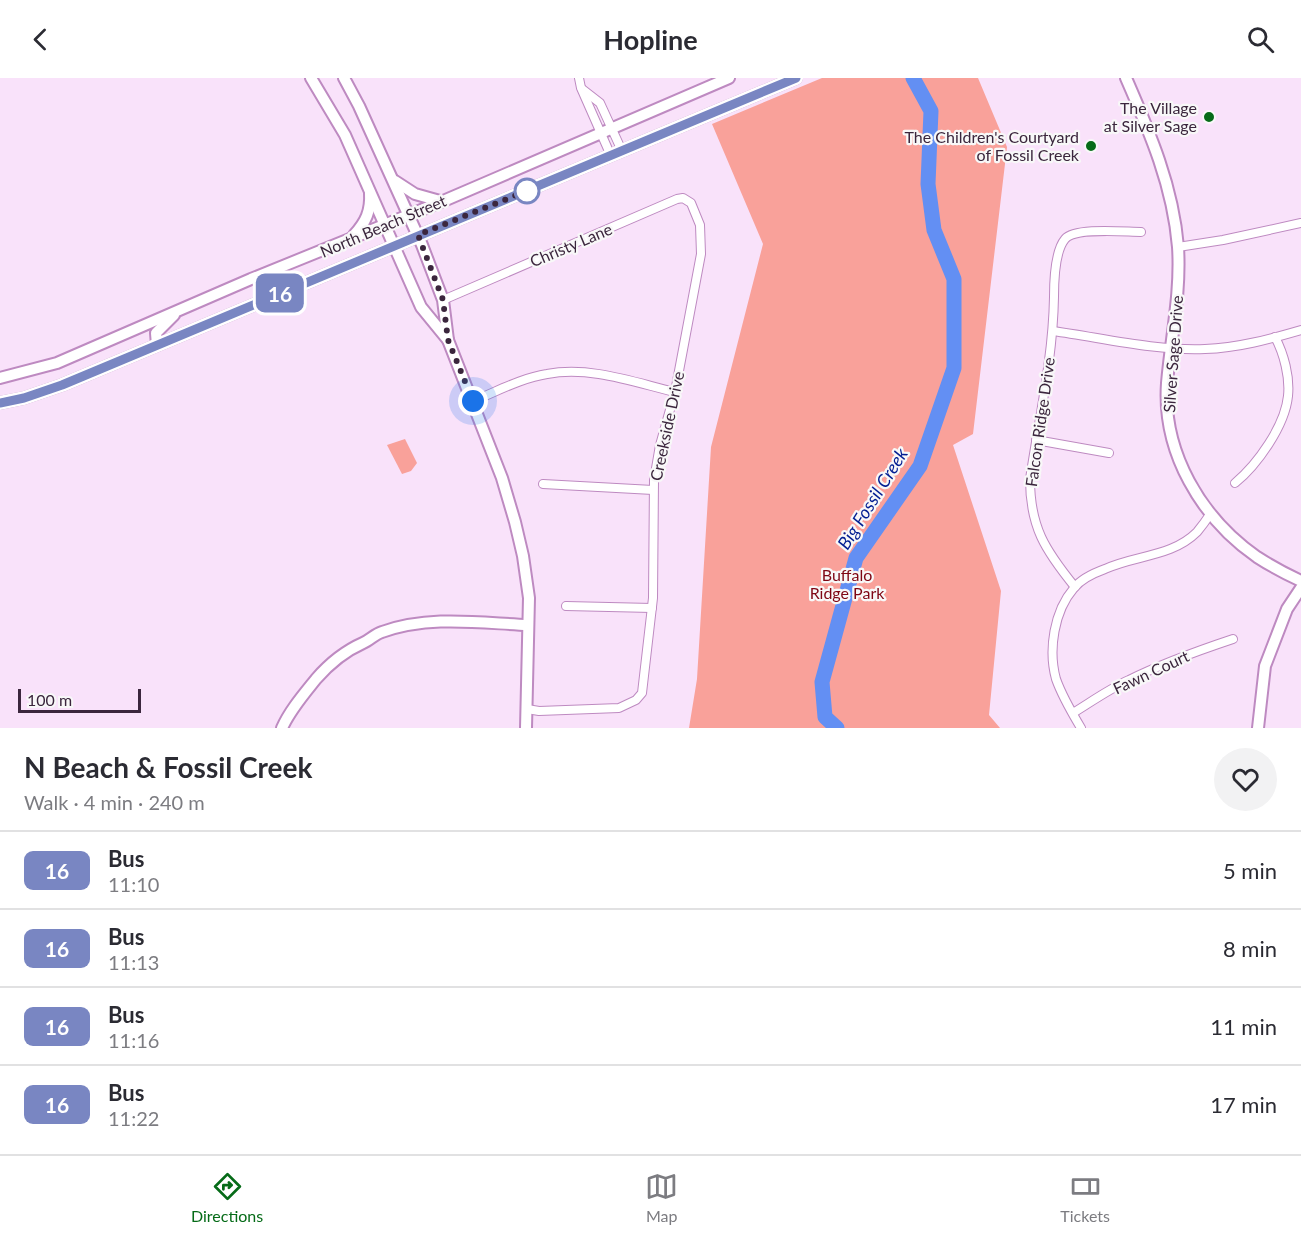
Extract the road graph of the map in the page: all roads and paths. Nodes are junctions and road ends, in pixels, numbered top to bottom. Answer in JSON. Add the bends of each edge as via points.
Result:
{"nodes":[{"id":1,"x":311,"y":78,"type":"edge"},
{"id":2,"x":344,"y":78,"type":"edge"},
{"id":3,"x":579,"y":78,"type":"edge"},
{"id":4,"x":729,"y":78,"type":"edge"},
{"id":5,"x":796,"y":78,"type":"edge"},
{"id":6,"x":1126,"y":78,"type":"edge"},
{"id":7,"x":581,"y":88,"type":"junction"},
{"id":8,"x":612,"y":128,"type":"junction"},
{"id":9,"x":601,"y":133,"type":"junction"},
{"id":10,"x":622,"y":151,"type":"junction"},
{"id":11,"x":610,"y":156,"type":"junction"},
{"id":12,"x":393,"y":179,"type":"junction"},
{"id":13,"x":370,"y":189,"type":"junction"},
{"id":14,"x":441,"y":202,"type":"junction"},
{"id":15,"x":695,"y":210,"type":"joint"},
{"id":16,"x":409,"y":214,"type":"junction"},
{"id":17,"x":1301,"y":223,"type":"edge"},
{"id":18,"x":386,"y":224,"type":"junction"},
{"id":19,"x":1141,"y":232,"type":"dead end"},
{"id":20,"x":418,"y":235,"type":"junction"},
{"id":21,"x":351,"y":238,"type":"junction"},
{"id":22,"x":394,"y":245,"type":"junction"},
{"id":23,"x":1178,"y":247,"type":"junction"},
{"id":24,"x":443,"y":300,"type":"junction"},
{"id":25,"x":176,"y":312,"type":"junction"},
{"id":26,"x":1301,"y":330,"type":"edge"},
{"id":27,"x":1053,"y":331,"type":"junction"},
{"id":28,"x":1275,"y":337,"type":"junction"},
{"id":29,"x":448,"y":340,"type":"junction"},
{"id":30,"x":157,"y":345,"type":"junction"},
{"id":31,"x":1171,"y":348,"type":"junction"},
{"id":32,"x":0,"y":378,"type":"edge"},
{"id":33,"x":675,"y":392,"type":"junction"},
{"id":34,"x":473,"y":401,"type":"junction"},
{"id":35,"x":0,"y":403,"type":"edge"},
{"id":36,"x":1036,"y":440,"type":"junction"},
{"id":37,"x":1109,"y":453,"type":"dead end"},
{"id":38,"x":1234,"y":483,"type":"dead end"},
{"id":39,"x":543,"y":484,"type":"dead end"},
{"id":40,"x":653,"y":490,"type":"junction"},
{"id":41,"x":1211,"y":513,"type":"junction"},
{"id":42,"x":1301,"y":581,"type":"edge"},
{"id":43,"x":1075,"y":586,"type":"junction"},
{"id":44,"x":1301,"y":588,"type":"edge"},
{"id":45,"x":566,"y":606,"type":"dead end"},
{"id":46,"x":652,"y":608,"type":"junction"},
{"id":47,"x":528,"y":625,"type":"junction"},
{"id":48,"x":1233,"y":639,"type":"dead end"},
{"id":49,"x":527,"y":709,"type":"junction"},
{"id":50,"x":1073,"y":713,"type":"junction"},
{"id":51,"x":282,"y":728,"type":"edge"},
{"id":52,"x":526,"y":728,"type":"edge"},
{"id":53,"x":1081,"y":728,"type":"edge"},
{"id":54,"x":1258,"y":728,"type":"edge"}],
"edges":[{"from":1,"to":13,"type":"main road","via":[[345,135]]},
{"from":2,"to":12,"type":"main road"},
{"from":3,"to":7,"type":"street"},
{"from":4,"to":8,"type":"main road","name":"North Beach Street"},
{"from":5,"to":10,"type":"main road","name":"North Beach Street"},
{"from":6,"to":23,"type":"main road","name":"Silver Sage Drive","via":[[1169,189]]},
{"from":7,"to":8,"type":"street","via":[[600,103]]},
{"from":7,"to":9,"type":"street"},
{"from":8,"to":9,"type":"main road","name":"North Beach Street"},
{"from":8,"to":10,"type":"street"},
{"from":9,"to":11,"type":"street"},
{"from":9,"to":14,"type":"main road","name":"North Beach Street"},
{"from":10,"to":11,"type":"main road","name":"North Beach Street"},
{"from":11,"to":20,"type":"main road","name":"North Beach Street"},
{"from":12,"to":14,"type":"main road","via":[[415,194]]},
{"from":12,"to":16,"type":"main road"},
{"from":13,"to":18,"type":"main road"},
{"from":13,"to":21,"type":"main road","via":[[367,218]]},
{"from":14,"to":16,"type":"main road","name":"North Beach Street"},
{"from":15,"to":24,"type":"street","name":"Christy Lane","via":[[683,198],[677,199]]},
{"from":15,"to":33,"type":"street","name":"Creekside Drive","via":[[701,254]]},
{"from":16,"to":18,"type":"main road","name":"North Beach Street"},
{"from":16,"to":20,"type":"main road"},
{"from":17,"to":23,"type":"street"},
{"from":18,"to":21,"type":"main road","name":"North Beach Street"},
{"from":18,"to":22,"type":"main road"},
{"from":19,"to":27,"type":"street","name":"Falcon Ridge Drive","via":[[1083,232],[1064,240],[1054,278]]},
{"from":20,"to":22,"type":"main road","name":"North Beach Street"},
{"from":20,"to":24,"type":"main road"},
{"from":21,"to":25,"type":"main road","name":"North Beach Street"},
{"from":22,"to":29,"type":"main road","via":[[421,307]]},
{"from":22,"to":30,"type":"main road","name":"North Beach Street"},
{"from":23,"to":31,"type":"main road","name":"Silver Sage Drive"},
{"from":24,"to":29,"type":"main road"},
{"from":25,"to":30,"type":"main road","via":[[156,333]]},
{"from":25,"to":32,"type":"main road","name":"North Beach Street","via":[[57,363]]},
{"from":26,"to":28,"type":"street"},
{"from":27,"to":31,"type":"street"},
{"from":27,"to":36,"type":"street","name":"Falcon Ridge Drive"},
{"from":28,"to":31,"type":"street","via":[[1217,348]]},
{"from":28,"to":38,"type":"street","via":[[1284,359],[1288,398],[1271,440],[1245,475]]},
{"from":29,"to":34,"type":"main road"},
{"from":30,"to":35,"type":"main road","name":"North Beach Street","via":[[62,385]]},
{"from":31,"to":41,"type":"main road","name":"Silver Sage Drive","via":[[1167,417],[1191,486]]},
{"from":33,"to":34,"type":"street","via":[[575,371],[531,378]]},
{"from":33,"to":40,"type":"street","name":"Creekside Drive","via":[[660,445]]},
{"from":34,"to":47,"type":"main road","via":[[502,478],[524,556]]},
{"from":36,"to":37,"type":"street"},
{"from":36,"to":43,"type":"street","name":"Falcon Ridge Drive","via":[[1030,479],[1033,517],[1041,540]]},
{"from":39,"to":40,"type":"street"},
{"from":40,"to":46,"type":"street","name":"Creekside Drive"},
{"from":41,"to":42,"type":"main road","name":"Silver Sage Drive","via":[[1258,557]]},
{"from":41,"to":43,"type":"street","via":[[1197,531],[1172,548],[1106,568]]},
{"from":43,"to":50,"type":"street","via":[[1056,622],[1053,652],[1057,681]]},
{"from":44,"to":54,"type":"main road","via":[[1287,609],[1265,666]]},
{"from":45,"to":46,"type":"street"},
{"from":46,"to":49,"type":"street","name":"Creekside Drive","via":[[642,693],[636,700],[625,707]]},
{"from":47,"to":49,"type":"main road"},
{"from":47,"to":51,"type":"main road","via":[[457,620],[407,625],[380,633],[354,646],[325,669]]},
{"from":48,"to":50,"type":"street","name":"Fawn Court","via":[[1156,667]]},
{"from":49,"to":52,"type":"main road"},
{"from":50,"to":53,"type":"street"}]}
